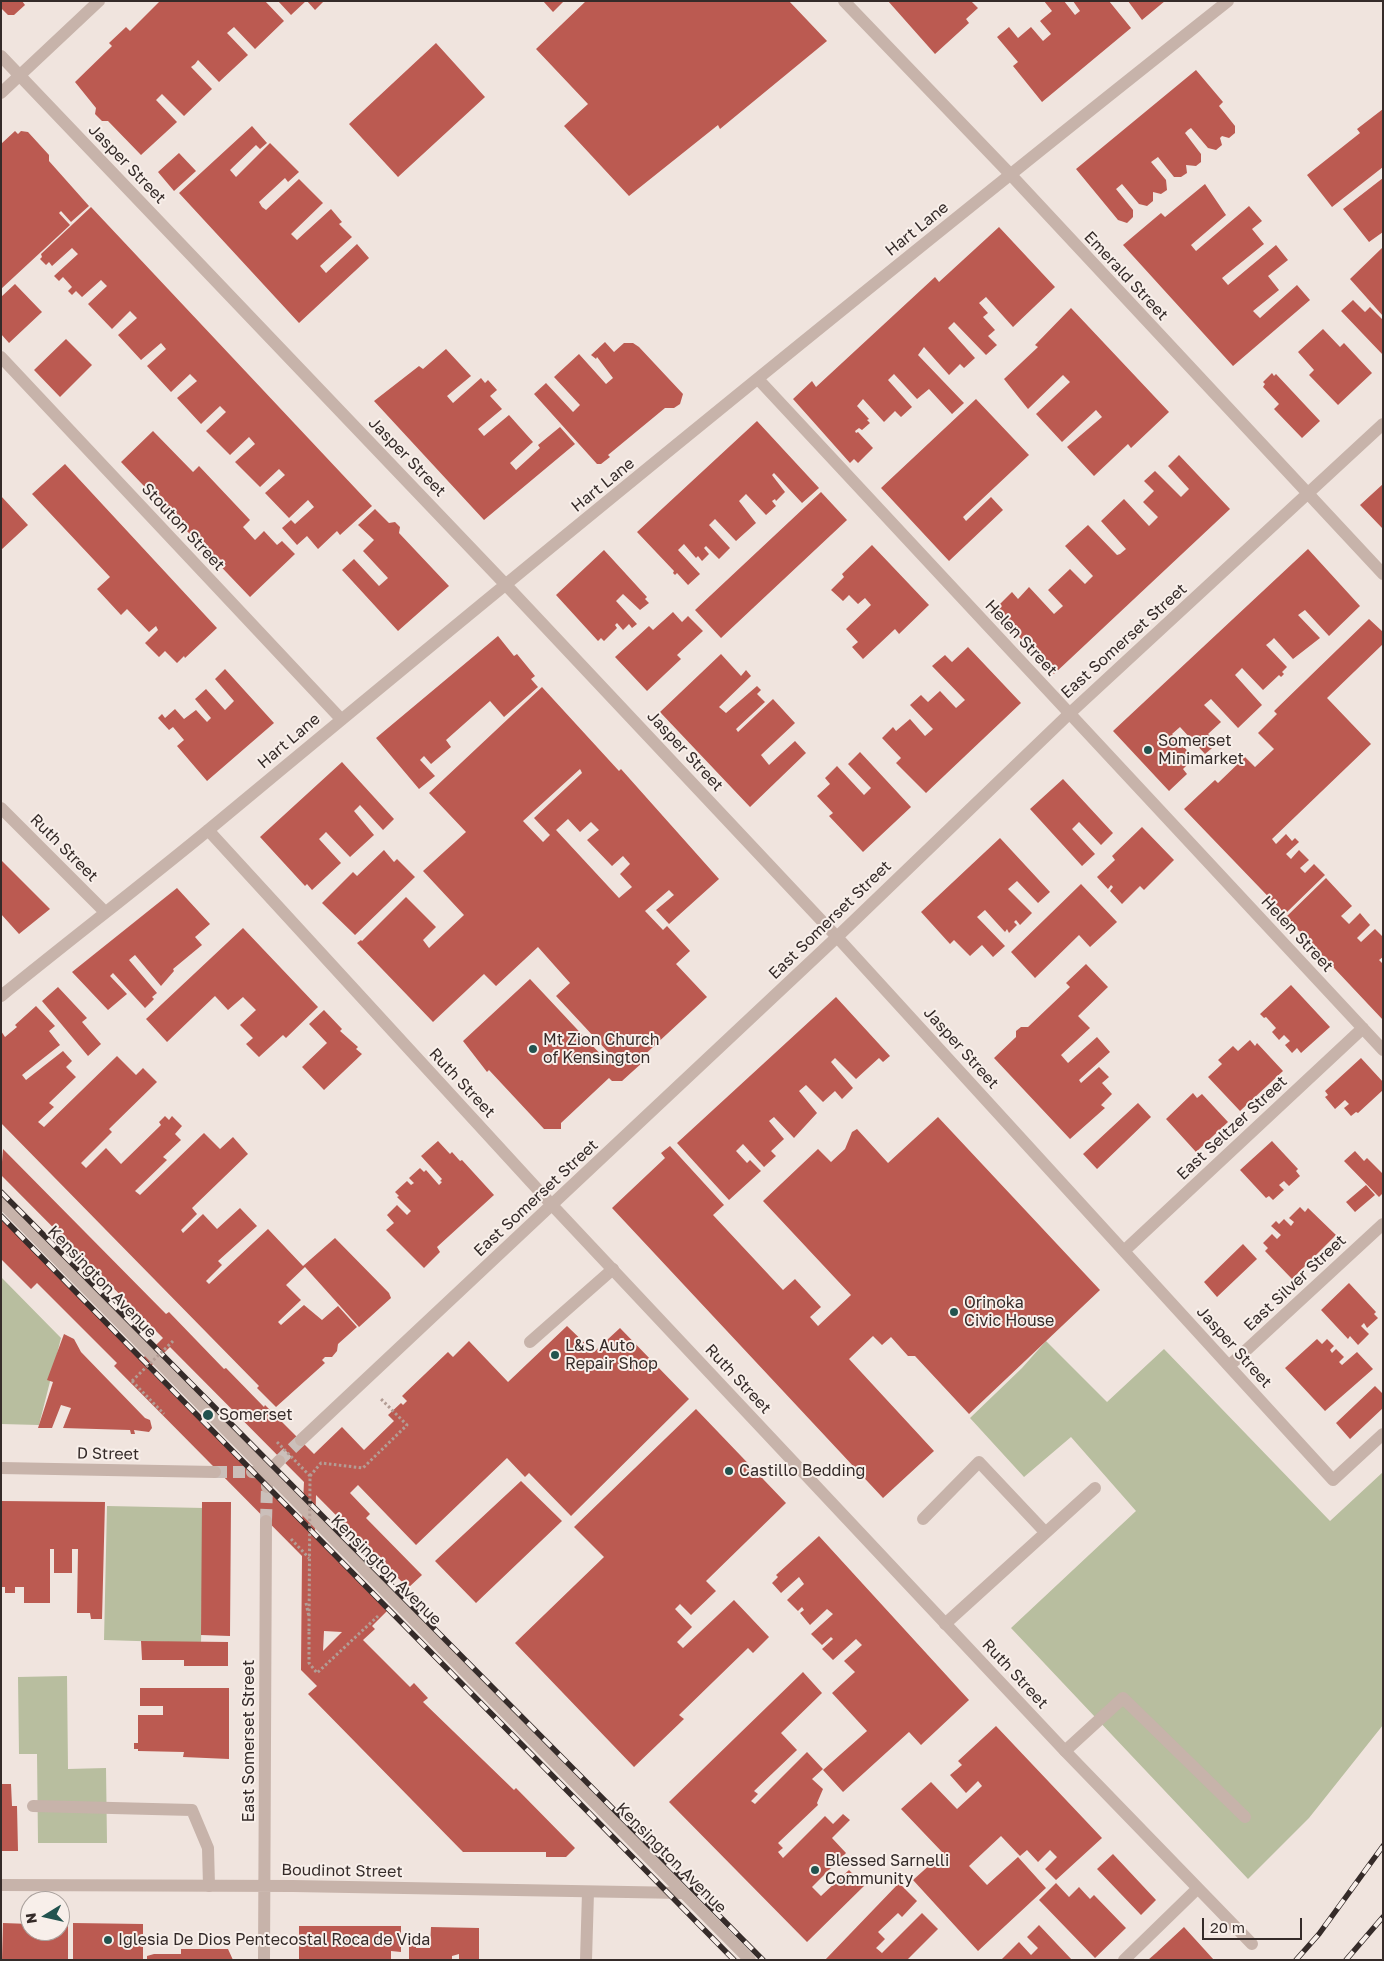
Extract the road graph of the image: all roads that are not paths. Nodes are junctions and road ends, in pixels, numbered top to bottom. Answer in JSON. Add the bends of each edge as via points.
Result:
{"nodes":[{"id":1,"x":99,"y":1,"type":"edge"},
{"id":2,"x":844,"y":1,"type":"edge"},
{"id":3,"x":1228,"y":1,"type":"edge"},
{"id":4,"x":1,"y":56,"type":"edge"},
{"id":5,"x":20,"y":76,"type":"junction"},
{"id":6,"x":1,"y":93,"type":"edge"},
{"id":7,"x":1010,"y":174,"type":"junction"},
{"id":8,"x":1,"y":358,"type":"edge"},
{"id":9,"x":758,"y":379,"type":"junction"},
{"id":10,"x":1383,"y":424,"type":"edge"},
{"id":11,"x":1308,"y":495,"type":"junction"},
{"id":12,"x":1383,"y":574,"type":"edge"},
{"id":13,"x":506,"y":585,"type":"junction"},
{"id":14,"x":1068,"y":714,"type":"junction"},
{"id":15,"x":341,"y":719,"type":"junction"},
{"id":16,"x":1,"y":808,"type":"edge"},
{"id":17,"x":208,"y":830,"type":"junction"},
{"id":18,"x":104,"y":912,"type":"junction"},
{"id":19,"x":837,"y":936,"type":"junction"},
{"id":20,"x":1,"y":996,"type":"edge"},
{"id":21,"x":1363,"y":1028,"type":"junction"},
{"id":22,"x":1383,"y":1050,"type":"edge"},
{"id":23,"x":1,"y":1202,"type":"edge"},
{"id":24,"x":552,"y":1205,"type":"junction"},
{"id":25,"x":1383,"y":1224,"type":"edge"},
{"id":26,"x":1124,"y":1251,"type":"junction"},
{"id":27,"x":613,"y":1269,"type":"junction"},
{"id":28,"x":530,"y":1342,"type":"dead end"},
{"id":29,"x":1229,"y":1366,"type":"junction"},
{"id":30,"x":1383,"y":1434,"type":"edge"},
{"id":31,"x":301,"y":1440,"type":"tunnel mouth"},
{"id":32,"x":279,"y":1461,"type":"tunnel mouth"},
{"id":33,"x":1,"y":1468,"type":"edge"},
{"id":34,"x":215,"y":1472,"type":"tunnel mouth"},
{"id":35,"x":252,"y":1472,"type":"tunnel mouth"},
{"id":36,"x":267,"y":1472,"type":"junction"},
{"id":37,"x":267,"y":1487,"type":"tunnel mouth"},
{"id":38,"x":1095,"y":1488,"type":"dead end"},
{"id":39,"x":923,"y":1519,"type":"dead end"},
{"id":40,"x":266,"y":1522,"type":"tunnel mouth"},
{"id":41,"x":1045,"y":1532,"type":"junction"},
{"id":42,"x":945,"y":1624,"type":"junction"},
{"id":43,"x":1065,"y":1751,"type":"junction"},
{"id":44,"x":32,"y":1806,"type":"dead end"},
{"id":45,"x":1245,"y":1817,"type":"dead end"},
{"id":46,"x":1,"y":1885,"type":"edge"},
{"id":47,"x":209,"y":1886,"type":"junction"},
{"id":48,"x":264,"y":1886,"type":"junction"},
{"id":49,"x":1197,"y":1889,"type":"junction"},
{"id":50,"x":588,"y":1892,"type":"junction"},
{"id":51,"x":682,"y":1893,"type":"junction"},
{"id":52,"x":1252,"y":1944,"type":"dead end"},
{"id":53,"x":264,"y":1960,"type":"edge"},
{"id":54,"x":586,"y":1960,"type":"edge"},
{"id":55,"x":750,"y":1960,"type":"edge"},
{"id":56,"x":1124,"y":1960,"type":"edge"}],
"edges":[{"from":1,"to":5,"type":"street"},
{"from":2,"to":7,"type":"street","name":"Emerald Street"},
{"from":3,"to":7,"type":"street","name":"Hart Lane"},
{"from":4,"to":5,"type":"street","name":"Jasper Street"},
{"from":5,"to":6,"type":"street"},
{"from":5,"to":13,"type":"street","name":"Jasper Street"},
{"from":7,"to":9,"type":"street","name":"Hart Lane"},
{"from":7,"to":11,"type":"street","name":"Emerald Street"},
{"from":8,"to":15,"type":"street","name":"Stouton Street"},
{"from":9,"to":13,"type":"street","name":"Hart Lane"},
{"from":9,"to":14,"type":"street","name":"Helen Street"},
{"from":10,"to":11,"type":"street","name":"East Somerset Street"},
{"from":11,"to":12,"type":"street","name":"Emerald Street"},
{"from":11,"to":14,"type":"street","name":"East Somerset Street"},
{"from":13,"to":15,"type":"street","name":"Hart Lane"},
{"from":13,"to":19,"type":"street","name":"Jasper Street"},
{"from":14,"to":19,"type":"street","name":"East Somerset Street"},
{"from":14,"to":21,"type":"street","name":"Helen Street"},
{"from":15,"to":17,"type":"street","name":"Hart Lane"},
{"from":16,"to":18,"type":"street","name":"Ruth Street"},
{"from":17,"to":18,"type":"street","name":"Hart Lane"},
{"from":17,"to":24,"type":"street","name":"Ruth Street"},
{"from":18,"to":20,"type":"street","name":"Hart Lane"},
{"from":19,"to":24,"type":"street","name":"East Somerset Street"},
{"from":19,"to":26,"type":"street","name":"Jasper Street"},
{"from":21,"to":22,"type":"street","name":"Helen Street"},
{"from":21,"to":26,"type":"street","name":"East Seltzer Street"},
{"from":23,"to":36,"type":"street","name":"Kensington Avenue"},
{"from":24,"to":27,"type":"street","name":"Ruth Street"},
{"from":24,"to":31,"type":"street","name":"East Somerset Street"},
{"from":25,"to":29,"type":"street","name":"East Silver Street"},
{"from":26,"to":29,"type":"street","name":"Jasper Street"},
{"from":27,"to":28,"type":"street"},
{"from":27,"to":42,"type":"street","name":"Ruth Street"},
{"from":29,"to":30,"type":"street","name":"Jasper Street","via":[[1333,1480]]},
{"from":32,"to":36,"type":"street"},
{"from":33,"to":34,"type":"street","name":"D Street"},
{"from":35,"to":36,"type":"street"},
{"from":36,"to":37,"type":"street"},
{"from":36,"to":51,"type":"street","name":"Kensington Avenue"},
{"from":38,"to":41,"type":"street"},
{"from":39,"to":41,"type":"street","via":[[979,1462]]},
{"from":40,"to":48,"type":"street","name":"East Somerset Street"},
{"from":41,"to":42,"type":"street"},
{"from":42,"to":43,"type":"street","name":"Ruth Street"},
{"from":43,"to":45,"type":"street","via":[[1123,1698]]},
{"from":43,"to":49,"type":"street","name":"Ruth Street"},
{"from":44,"to":47,"type":"street","via":[[192,1810],[208,1848]]},
{"from":46,"to":47,"type":"street","name":"Boudinot Street"},
{"from":47,"to":48,"type":"street","name":"Boudinot Street"},
{"from":48,"to":50,"type":"street","name":"Boudinot Street"},
{"from":48,"to":53,"type":"street","name":"East Somerset Street"},
{"from":49,"to":52,"type":"street","name":"Ruth Street"},
{"from":49,"to":56,"type":"street"},
{"from":50,"to":51,"type":"street","name":"Boudinot Street"},
{"from":50,"to":54,"type":"street"},
{"from":51,"to":55,"type":"street","name":"Kensington Avenue"}]}
